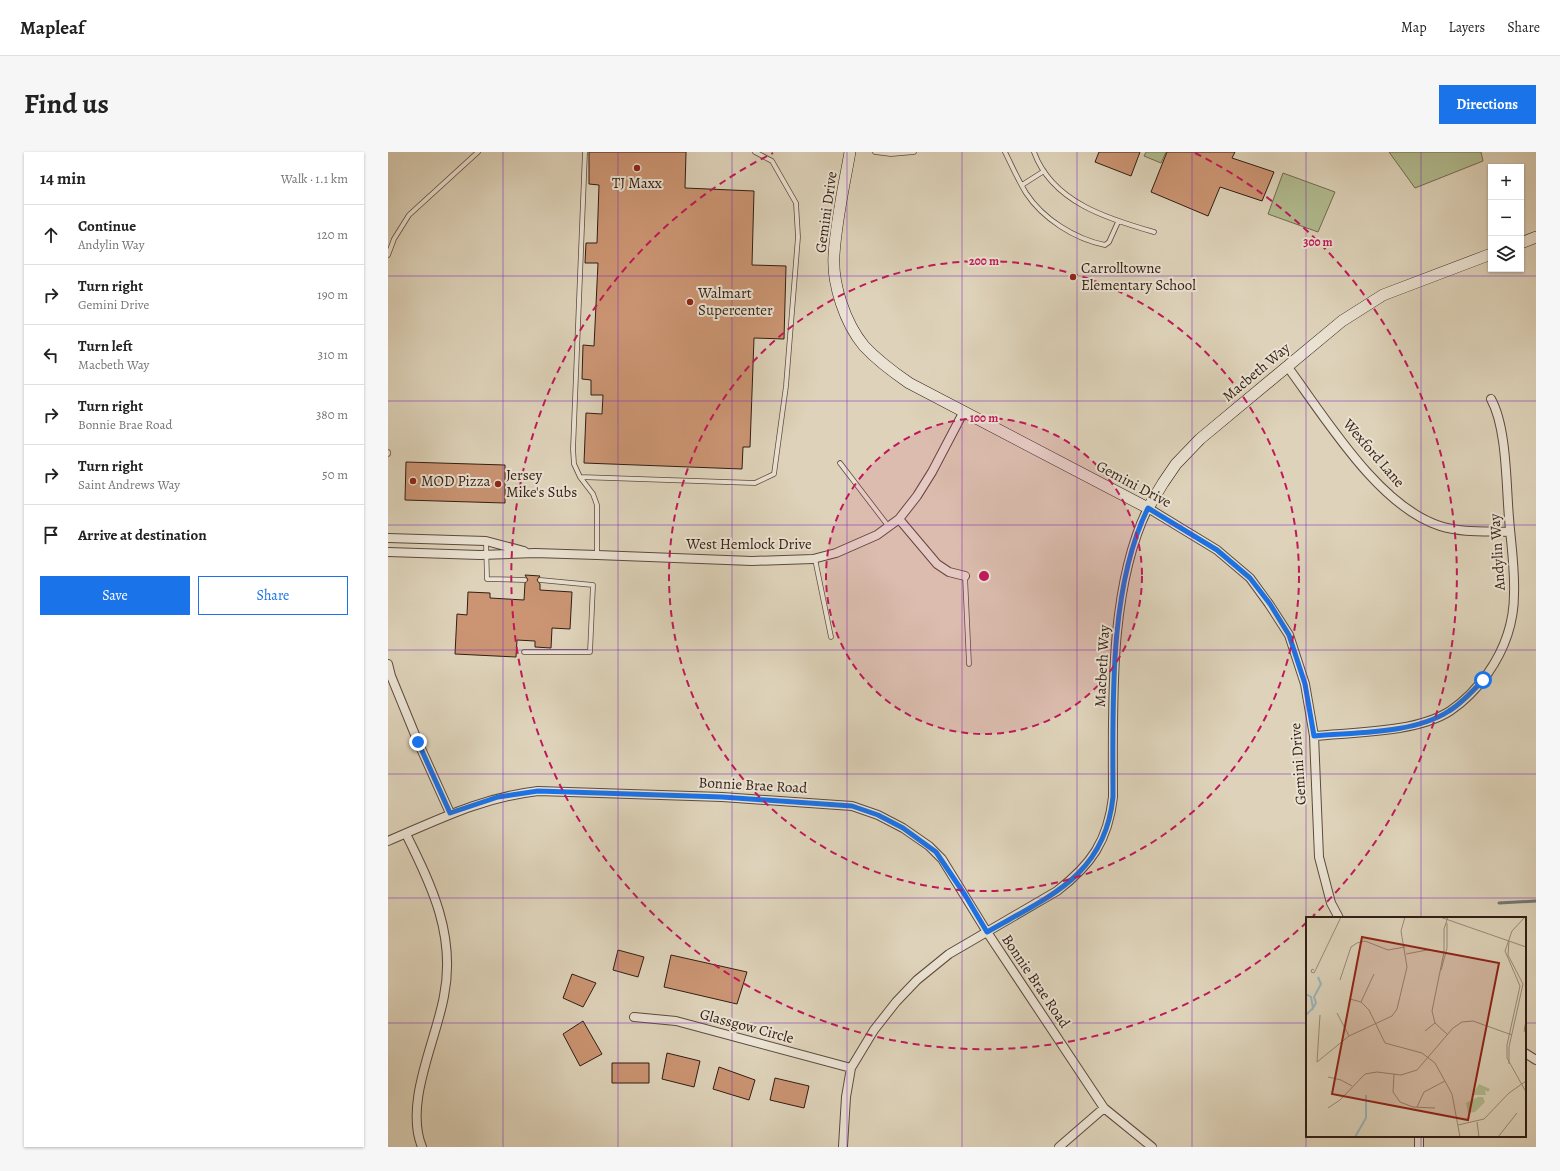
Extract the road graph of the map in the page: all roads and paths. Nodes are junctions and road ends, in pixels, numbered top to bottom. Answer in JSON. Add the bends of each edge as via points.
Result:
{"nodes":[{"id":1,"x":478,"y":152,"type":"edge"},
{"id":2,"x":585,"y":152,"type":"edge"},
{"id":3,"x":755,"y":152,"type":"edge"},
{"id":4,"x":850,"y":152,"type":"edge"},
{"id":5,"x":875,"y":152,"type":"edge"},
{"id":6,"x":914,"y":152,"type":"edge"},
{"id":7,"x":1005,"y":152,"type":"edge"},
{"id":8,"x":1034,"y":152,"type":"edge"},
{"id":9,"x":1044,"y":172,"type":"junction"},
{"id":10,"x":1022,"y":185,"type":"junction"},
{"id":11,"x":1118,"y":222,"type":"junction"},
{"id":12,"x":1154,"y":232,"type":"dead end"},
{"id":13,"x":1536,"y":237,"type":"edge"},
{"id":14,"x":1524,"y":242,"type":"edge"},
{"id":15,"x":388,"y":255,"type":"edge"},
{"id":16,"x":1488,"y":255,"type":"edge"},
{"id":17,"x":1287,"y":366,"type":"junction"},
{"id":18,"x":1491,"y":400,"type":"dead end"},
{"id":19,"x":964,"y":411,"type":"junction"},
{"id":20,"x":840,"y":463,"type":"dead end"},
{"id":21,"x":580,"y":477,"type":"junction"},
{"id":22,"x":1148,"y":508,"type":"junction"},
{"id":23,"x":899,"y":519,"type":"junction"},
{"id":24,"x":890,"y":528,"type":"junction"},
{"id":25,"x":1510,"y":532,"type":"junction"},
{"id":26,"x":388,"y":538,"type":"edge"},
{"id":27,"x":486,"y":541,"type":"junction"},
{"id":28,"x":388,"y":552,"type":"edge"},
{"id":29,"x":534,"y":553,"type":"junction"},
{"id":30,"x":488,"y":555,"type":"junction"},
{"id":31,"x":597,"y":555,"type":"junction"},
{"id":32,"x":815,"y":559,"type":"junction"},
{"id":33,"x":965,"y":576,"type":"joint"},
{"id":34,"x":525,"y":580,"type":"dead end"},
{"id":35,"x":540,"y":580,"type":"dead end"},
{"id":36,"x":831,"y":637,"type":"dead end"},
{"id":37,"x":524,"y":652,"type":"dead end"},
{"id":38,"x":388,"y":664,"type":"edge"},
{"id":39,"x":969,"y":664,"type":"dead end"},
{"id":40,"x":391,"y":685,"type":"edge"},
{"id":41,"x":1314,"y":736,"type":"junction"},
{"id":42,"x":450,"y":813,"type":"junction"},
{"id":43,"x":406,"y":834,"type":"junction"},
{"id":44,"x":388,"y":841,"type":"edge"},
{"id":45,"x":1338,"y":917,"type":"edge"},
{"id":46,"x":987,"y":932,"type":"junction"},
{"id":47,"x":634,"y":1017,"type":"dead end"},
{"id":48,"x":1526,"y":1053,"type":"edge"},
{"id":49,"x":1536,"y":1060,"type":"edge"},
{"id":50,"x":851,"y":1068,"type":"junction"},
{"id":51,"x":1104,"y":1108,"type":"junction"},
{"id":52,"x":1419,"y":1137,"type":"edge"},
{"id":53,"x":843,"y":1146,"type":"dead end"},
{"id":54,"x":422,"y":1147,"type":"edge"},
{"id":55,"x":1059,"y":1147,"type":"edge"},
{"id":56,"x":1152,"y":1147,"type":"edge"},
{"id":57,"x":1418,"y":1147,"type":"edge"}],
"edges":[{"from":1,"to":15,"type":"lane","via":[[409,215],[394,239]]},
{"from":2,"to":21,"type":"lane","via":[[573,449],[574,464]]},
{"from":3,"to":21,"type":"lane","via":[[772,161],[796,203],[798,237],[786,386],[774,474],[755,483]]},
{"from":4,"to":19,"type":"street","name":"Gemini Drive","via":[[834,256],[837,284],[852,327],[864,345],[888,368],[909,383]]},
{"from":5,"to":6,"type":"lane"},
{"from":7,"to":10,"type":"lane"},
{"from":8,"to":9,"type":"lane"},
{"from":9,"to":10,"type":"lane"},
{"from":9,"to":11,"type":"lane","via":[[1062,191],[1087,208]]},
{"from":10,"to":11,"type":"lane","via":[[1042,212],[1059,226],[1091,242],[1105,245],[1109,242]]},
{"from":11,"to":12,"type":"lane"},
{"from":13,"to":14,"type":"street"},
{"from":16,"to":17,"type":"street","name":"Macbeth Way","via":[[1383,295],[1342,321]]},
{"from":17,"to":22,"type":"street","name":"Macbeth Way","via":[[1200,439],[1176,464]]},
{"from":17,"to":25,"type":"street","name":"Wexford Lane","via":[[1354,457],[1398,502],[1440,526],[1463,530]]},
{"from":18,"to":25,"type":"street","name":"Andylin Way","via":[[1500,420]]},
{"from":19,"to":22,"type":"street","name":"Gemini Drive"},
{"from":19,"to":23,"type":"street","name":"West Hemlock Drive","via":[[932,472]]},
{"from":20,"to":24,"type":"lane"},
{"from":21,"to":31,"type":"lane","via":[[593,494],[597,505]]},
{"from":22,"to":41,"type":"street","name":"Gemini Drive","via":[[1217,550],[1250,578],[1270,604],[1289,635],[1305,684]]},
{"from":22,"to":46,"type":"street","name":"Macbeth Way","via":[[1138,529],[1126,570],[1114,677],[1113,797],[1111,815],[1102,841],[1092,859],[1057,891]]},
{"from":23,"to":24,"type":"street","name":"West Hemlock Drive"},
{"from":23,"to":33,"type":"street","via":[[937,564],[949,572]]},
{"from":24,"to":32,"type":"street","name":"West Hemlock Drive","via":[[858,544]]},
{"from":25,"to":41,"type":"street","name":"Andylin Way","via":[[1514,557],[1514,595],[1510,625],[1500,656],[1468,697],[1443,715],[1409,726]]},
{"from":26,"to":27,"type":"street","name":"West Hemlock Drive"},
{"from":27,"to":29,"type":"street","name":"West Hemlock Drive"},
{"from":27,"to":30,"type":"lane"},
{"from":28,"to":30,"type":"street","name":"West Hemlock Drive"},
{"from":29,"to":30,"type":"street","name":"West Hemlock Drive"},
{"from":29,"to":31,"type":"street","name":"West Hemlock Drive"},
{"from":30,"to":34,"type":"lane","via":[[487,579]]},
{"from":31,"to":32,"type":"street","name":"West Hemlock Drive","via":[[752,561]]},
{"from":32,"to":36,"type":"lane"},
{"from":33,"to":39,"type":"lane"},
{"from":35,"to":37,"type":"lane","via":[[593,585],[590,652]]},
{"from":38,"to":40,"type":"street"},
{"from":40,"to":42,"type":"street"},
{"from":41,"to":45,"type":"street","name":"Gemini Drive","via":[[1319,857],[1331,903]]},
{"from":42,"to":43,"type":"street","name":"Bonnie Brae Road"},
{"from":42,"to":46,"type":"street","name":"Bonnie Brae Road","via":[[498,797],[538,791],[722,797],[852,806],[878,815],[903,828],[936,852]]},
{"from":43,"to":44,"type":"street","name":"Bonnie Brae Road"},
{"from":43,"to":54,"type":"street","via":[[428,879],[443,920],[447,947],[444,996],[417,1105],[416,1124]]},
{"from":46,"to":50,"type":"street","name":"Macbeth Way","via":[[948,954],[917,980],[874,1030]]},
{"from":46,"to":51,"type":"street","name":"Bonnie Brae Road"},
{"from":47,"to":50,"type":"street","name":"Glassgow Circle","via":[[676,1021]]},
{"from":48,"to":49,"type":"street"},
{"from":50,"to":53,"type":"street","name":"Macbeth Way","via":[[846,1097]]},
{"from":51,"to":55,"type":"street"},
{"from":51,"to":56,"type":"street","name":"Bonnie Brae Road"},
{"from":52,"to":57,"type":"street"}]}
